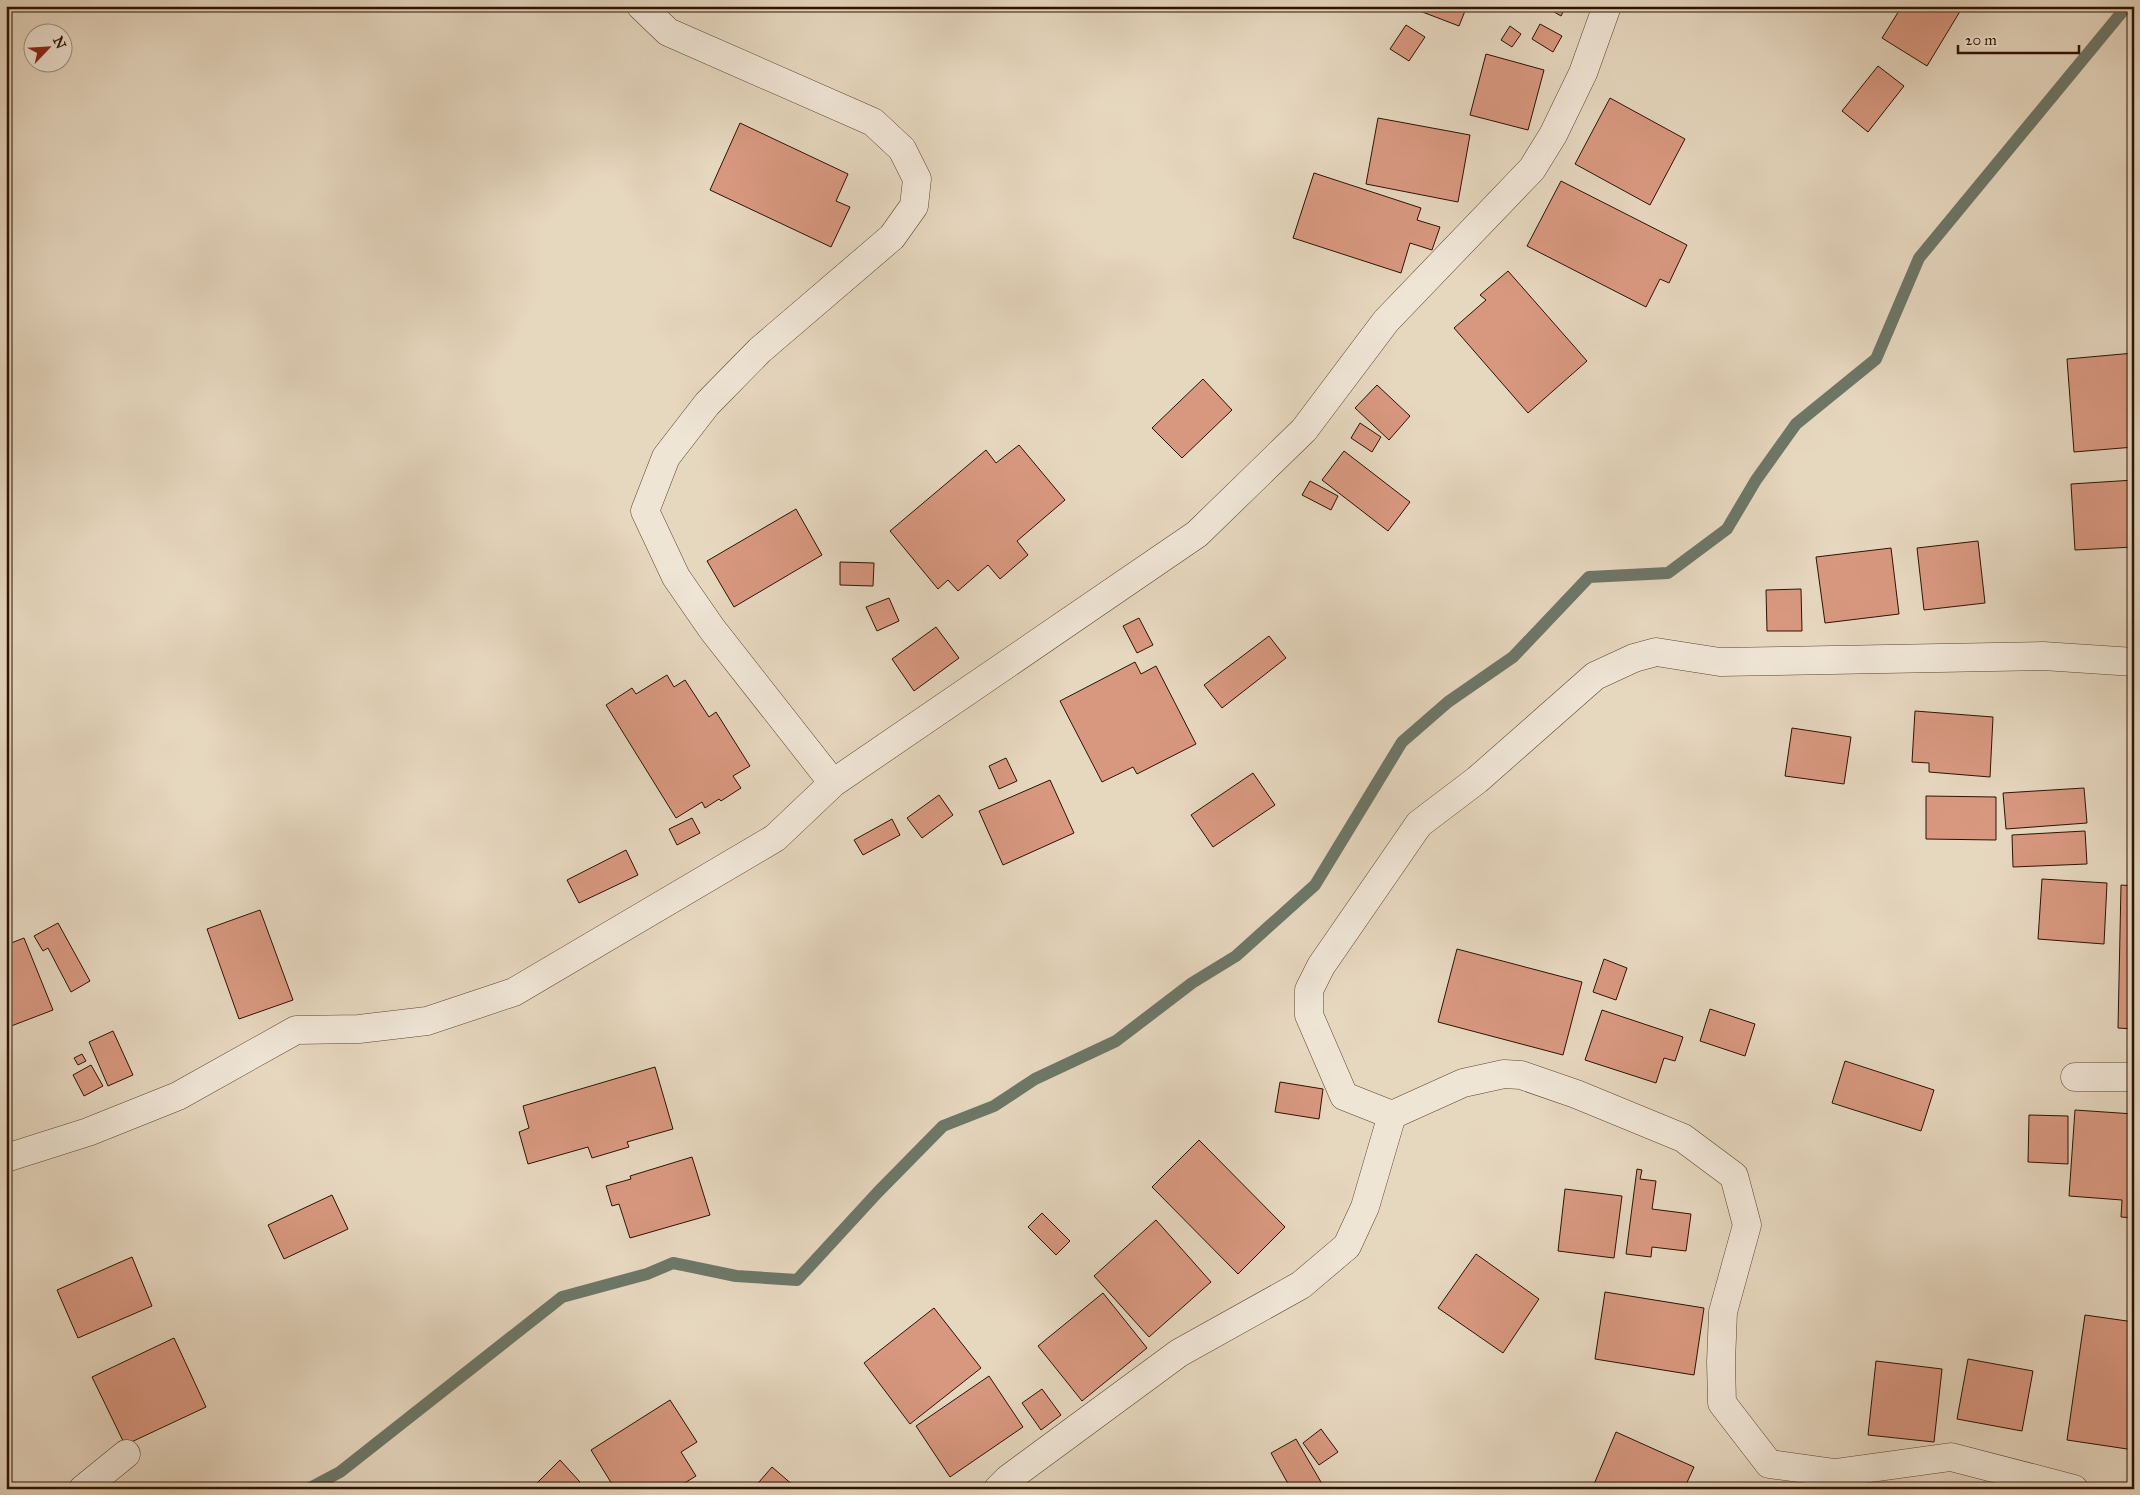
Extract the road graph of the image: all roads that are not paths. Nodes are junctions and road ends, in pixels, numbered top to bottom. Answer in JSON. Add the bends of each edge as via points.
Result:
{"nodes":[{"id":1,"x":641,"y":6,"type":"edge"},
{"id":2,"x":1608,"y":6,"type":"edge"},
{"id":3,"x":2134,"y":662,"type":"edge"},
{"id":4,"x":833,"y":783,"type":"junction"},
{"id":5,"x":2075,"y":1077,"type":"dead end"},
{"id":6,"x":2134,"y":1077,"type":"edge"},
{"id":7,"x":1392,"y":1115,"type":"junction"},
{"id":8,"x":6,"y":1158,"type":"edge"},
{"id":9,"x":126,"y":1454,"type":"dead end"},
{"id":10,"x":83,"y":1489,"type":"edge"},
{"id":11,"x":998,"y":1489,"type":"edge"},
{"id":12,"x":2074,"y":1489,"type":"edge"}],
"edges":[{"from":1,"to":4,"type":"street","via":[[668,32],[873,122],[902,150],[917,178],[914,206],[892,237],[760,350],[707,404],[666,457],[645,511],[676,577],[706,622]]},
{"from":2,"to":4,"type":"street","via":[[1583,73],[1553,135],[1532,169],[1386,321],[1304,430],[1197,534]]},
{"from":3,"to":7,"type":"street","via":[[2043,656],[1720,662],[1656,652],[1595,676],[1477,780],[1419,824],[1321,966],[1309,990],[1309,1015],[1344,1096]]},
{"from":4,"to":8,"type":"street","via":[[775,838],[514,992],[427,1021],[359,1029],[296,1030],[178,1096],[88,1132]]},
{"from":5,"to":6,"type":"street"},
{"from":7,"to":11,"type":"street","via":[[1365,1207],[1347,1246],[1301,1285],[1179,1353]]},
{"from":7,"to":12,"type":"street","via":[[1463,1083],[1504,1074],[1521,1075],[1683,1138],[1734,1176],[1747,1226],[1723,1312],[1722,1403],[1769,1464],[1835,1473],[1951,1457]]},
{"from":9,"to":10,"type":"street"}]}
